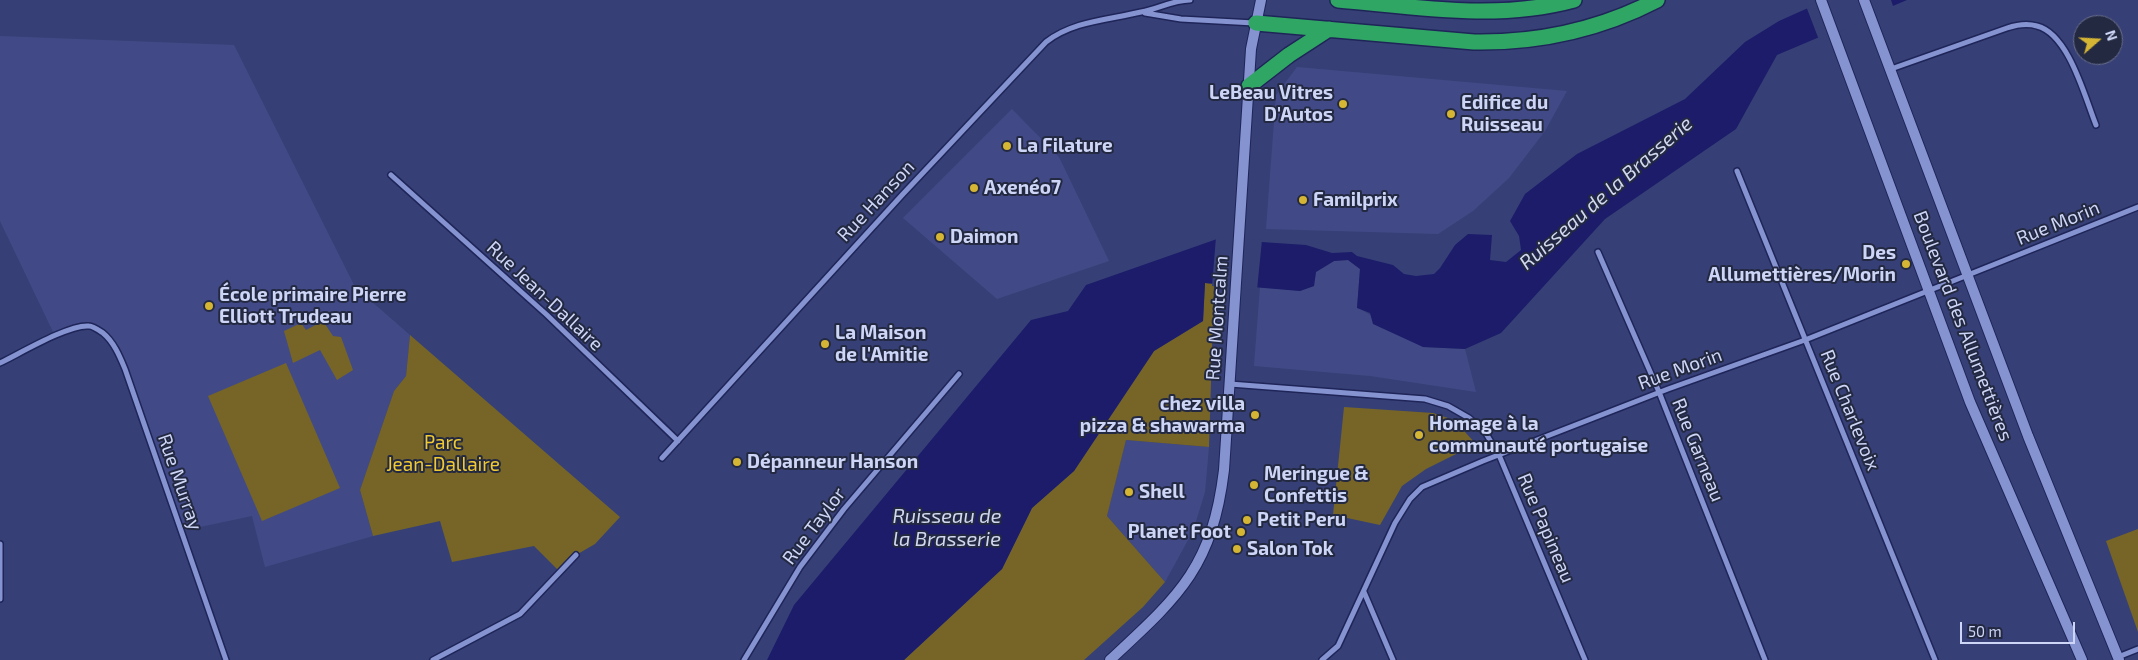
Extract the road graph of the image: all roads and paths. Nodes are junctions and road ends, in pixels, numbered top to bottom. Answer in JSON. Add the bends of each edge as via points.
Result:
{"nodes":[{"id":1,"x":1190,"y":0,"type":"edge"},
{"id":2,"x":1260,"y":0,"type":"edge"},
{"id":3,"x":1338,"y":0,"type":"edge"},
{"id":4,"x":1574,"y":0,"type":"edge"},
{"id":5,"x":1657,"y":0,"type":"edge"},
{"id":6,"x":1820,"y":0,"type":"edge"},
{"id":7,"x":1864,"y":0,"type":"edge"},
{"id":8,"x":1142,"y":12,"type":"junction"},
{"id":9,"x":1256,"y":23,"type":"junction"},
{"id":10,"x":1329,"y":29,"type":"junction"},
{"id":11,"x":1891,"y":70,"type":"junction"},
{"id":12,"x":1249,"y":86,"type":"junction"},
{"id":13,"x":2096,"y":125,"type":"dead end"},
{"id":14,"x":1737,"y":172,"type":"dead end"},
{"id":15,"x":391,"y":175,"type":"dead end"},
{"id":16,"x":2138,"y":207,"type":"edge"},
{"id":17,"x":1598,"y":252,"type":"dead end"},
{"id":18,"x":1967,"y":276,"type":"junction"},
{"id":19,"x":1930,"y":290,"type":"junction"},
{"id":20,"x":1805,"y":340,"type":"junction"},
{"id":21,"x":0,"y":363,"type":"edge"},
{"id":22,"x":959,"y":374,"type":"dead end"},
{"id":23,"x":1230,"y":384,"type":"junction"},
{"id":24,"x":1659,"y":392,"type":"junction"},
{"id":25,"x":678,"y":441,"type":"junction"},
{"id":26,"x":1499,"y":454,"type":"junction"},
{"id":27,"x":662,"y":458,"type":"dead end"},
{"id":28,"x":0,"y":544,"type":"edge"},
{"id":29,"x":576,"y":555,"type":"dead end"},
{"id":30,"x":1364,"y":592,"type":"junction"},
{"id":31,"x":0,"y":599,"type":"edge"},
{"id":32,"x":2138,"y":649,"type":"edge"},
{"id":33,"x":2118,"y":659,"type":"edge"},
{"id":34,"x":226,"y":660,"type":"edge"},
{"id":35,"x":433,"y":660,"type":"edge"},
{"id":36,"x":744,"y":660,"type":"edge"},
{"id":37,"x":1110,"y":660,"type":"edge"},
{"id":38,"x":1322,"y":660,"type":"edge"},
{"id":39,"x":1393,"y":660,"type":"edge"},
{"id":40,"x":1584,"y":660,"type":"edge"},
{"id":41,"x":1765,"y":660,"type":"edge"},
{"id":42,"x":1935,"y":660,"type":"edge"},
{"id":43,"x":2082,"y":660,"type":"edge"}],
"edges":[{"from":1,"to":8,"type":"street","name":"Rue Hanson"},
{"from":2,"to":9,"type":"main road","name":"Rue Montcalm"},
{"from":3,"to":4,"type":"highway","via":[[1495,12]]},
{"from":5,"to":10,"type":"highway","via":[[1594,27],[1520,41],[1474,42]]},
{"from":6,"to":19,"type":"main road","name":"Boulevard des Allumettières"},
{"from":7,"to":11,"type":"main road","name":"Boulevard des Allumettières"},
{"from":8,"to":9,"type":"street","name":"Rue Hanson","via":[[1181,19]]},
{"from":8,"to":25,"type":"street","name":"Rue Hanson","via":[[1077,26],[1046,42]]},
{"from":9,"to":10,"type":"highway"},
{"from":9,"to":12,"type":"main road","name":"Rue Montcalm"},
{"from":10,"to":12,"type":"highway"},
{"from":11,"to":13,"type":"street","via":[[2007,28],[2037,26],[2054,36],[2066,52]]},
{"from":11,"to":18,"type":"main road","name":"Boulevard des Allumettières"},
{"from":12,"to":23,"type":"main road","name":"Rue Montcalm"},
{"from":14,"to":20,"type":"street","name":"Rue Charlevoix"},
{"from":15,"to":25,"type":"street","name":"Rue Jean-Dallaire","via":[[547,315]]},
{"from":16,"to":18,"type":"street","name":"Rue Morin"},
{"from":17,"to":24,"type":"street","name":"Rue Garneau"},
{"from":18,"to":19,"type":"street","name":"Rue Morin"},
{"from":18,"to":33,"type":"main road","name":"Boulevard des Allumettières"},
{"from":19,"to":20,"type":"street","name":"Rue Morin"},
{"from":19,"to":43,"type":"main road","name":"Boulevard des Allumettières","via":[[1970,402]]},
{"from":20,"to":24,"type":"street","name":"Rue Morin"},
{"from":20,"to":42,"type":"street","name":"Rue Charlevoix"},
{"from":21,"to":34,"type":"street","name":"Rue Murray","via":[[55,336],[90,326],[103,333],[116,349],[126,369]]},
{"from":22,"to":36,"type":"street","name":"Rue Taylor","via":[[844,509],[800,567]]},
{"from":23,"to":26,"type":"street","name":"Rue Papineau","via":[[1425,399],[1448,406],[1469,418],[1485,432]]},
{"from":23,"to":37,"type":"main road","name":"Rue Montcalm","via":[[1222,492],[1204,552],[1177,595]]},
{"from":24,"to":26,"type":"street","name":"Rue Morin"},
{"from":24,"to":41,"type":"street","name":"Rue Garneau"},
{"from":25,"to":27,"type":"street","name":"Rue Hanson"},
{"from":26,"to":30,"type":"street","name":"Rue Morin","via":[[1415,493],[1398,517]]},
{"from":26,"to":40,"type":"street","name":"Rue Papineau"},
{"from":28,"to":31,"type":"street"},
{"from":29,"to":35,"type":"street","via":[[520,614]]},
{"from":30,"to":38,"type":"street","name":"Rue Morin","via":[[1338,646]]},
{"from":30,"to":39,"type":"street"},
{"from":32,"to":33,"type":"street"}]}
